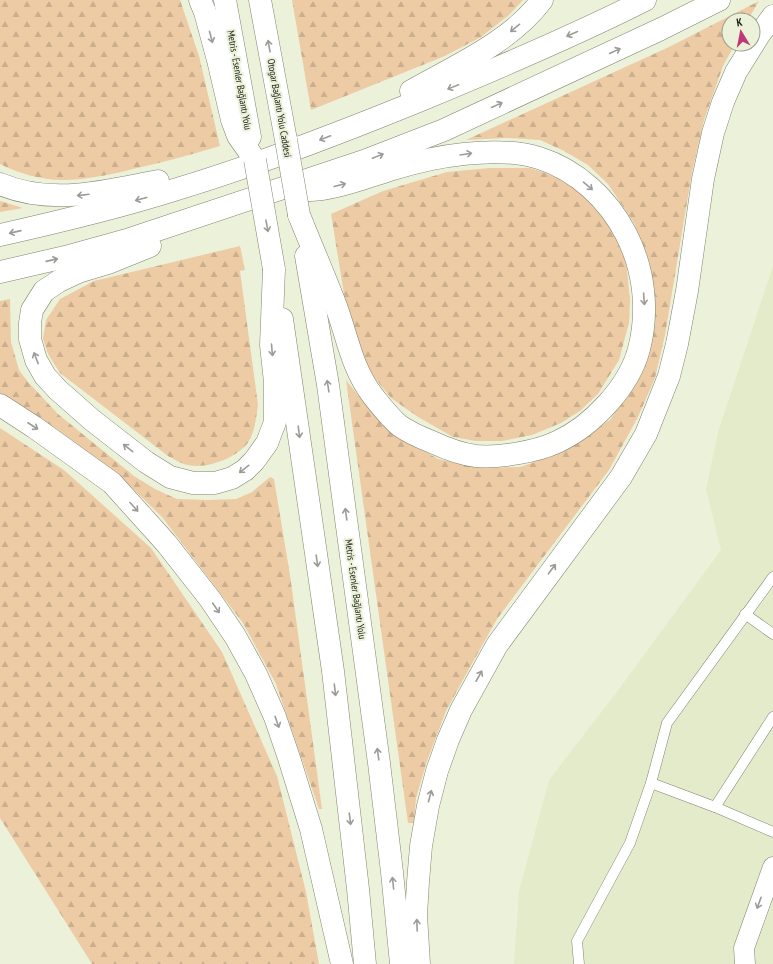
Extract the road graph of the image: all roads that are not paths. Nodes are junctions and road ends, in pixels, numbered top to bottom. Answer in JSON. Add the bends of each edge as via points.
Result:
{"nodes":[{"id":1,"x":200,"y":0,"type":"edge"},
{"id":2,"x":225,"y":0,"type":"edge"},
{"id":3,"x":260,"y":0,"type":"edge"},
{"id":4,"x":542,"y":0,"type":"edge"},
{"id":5,"x":645,"y":0,"type":"edge"},
{"id":6,"x":718,"y":0,"type":"edge"},
{"id":7,"x":773,"y":16,"type":"edge"},
{"id":8,"x":362,"y":124,"type":"junction"},
{"id":9,"x":255,"y":160,"type":"junction"},
{"id":10,"x":219,"y":176,"type":"junction"},
{"id":11,"x":0,"y":184,"type":"edge"},
{"id":12,"x":288,"y":187,"type":"junction"},
{"id":13,"x":217,"y":210,"type":"junction"},
{"id":14,"x":299,"y":215,"type":"junction"},
{"id":15,"x":0,"y":235,"type":"edge"},
{"id":16,"x":274,"y":269,"type":"junction"},
{"id":17,"x":0,"y":272,"type":"edge"},
{"id":18,"x":0,"y":405,"type":"edge"},
{"id":19,"x":773,"y":577,"type":"edge"},
{"id":20,"x":745,"y":614,"type":"junction"},
{"id":21,"x":773,"y":634,"type":"edge"},
{"id":22,"x":773,"y":718,"type":"edge"},
{"id":23,"x":651,"y":783,"type":"junction"},
{"id":24,"x":715,"y":807,"type":"junction"},
{"id":25,"x":773,"y":832,"type":"edge"},
{"id":26,"x":773,"y":867,"type":"edge"},
{"id":27,"x":742,"y":959,"type":"edge"},
{"id":28,"x":342,"y":964,"type":"edge"},
{"id":29,"x":365,"y":964,"type":"edge"},
{"id":30,"x":401,"y":964,"type":"edge"},
{"id":31,"x":418,"y":964,"type":"edge"},
{"id":32,"x":579,"y":964,"type":"edge"}],
"edges":[{"from":1,"to":9,"type":"highway","one_way":true,"via":[[232,120],[238,136]]},
{"from":2,"to":9,"type":"highway","name":"Metris - Esenler Bağlantı Yolu"},
{"from":14,"to":3,"type":"highway","name":"Otogar Bağlantı Yolu Caddesi","one_way":true,"bridge":true},
{"from":4,"to":8,"type":"highway","one_way":true,"via":[[517,26],[493,44],[398,97]]},
{"from":5,"to":8,"type":"highway","one_way":true,"via":[[482,75]]},
{"from":12,"to":6,"type":"highway","one_way":true,"via":[[444,130]]},
{"from":31,"to":7,"type":"highway","one_way":true,"via":[[416,915],[421,846],[428,806],[448,740],[461,710],[497,645],[621,477],[646,434],[669,376],[677,344],[703,179],[715,127],[736,72]]},
{"from":8,"to":10,"type":"highway","one_way":true},
{"from":9,"to":16,"type":"highway","one_way":true,"bridge":true},
{"from":10,"to":11,"type":"highway","one_way":true,"via":[[180,177],[70,196],[37,194]]},
{"from":10,"to":15,"type":"highway","one_way":true,"via":[[114,207]]},
{"from":12,"to":13,"type":"highway"},
{"from":12,"to":14,"type":"highway","one_way":true,"via":[[305,190],[328,188],[396,168],[473,153],[512,152],[540,158],[566,170],[601,196],[618,218],[636,257],[642,277],[644,321],[639,349],[631,370],[617,393],[599,413],[556,443],[504,455],[477,456],[452,452],[422,438],[401,426],[380,404],[354,364],[337,308]]},
{"from":16,"to":13,"type":"highway","one_way":true,"via":[[271,345],[276,382],[275,422],[267,443],[254,461],[232,478],[193,483],[170,477],[146,462],[58,390],[45,376],[36,360],[30,339],[32,310],[44,291],[78,272],[108,263],[176,235]]},
{"from":17,"to":13,"type":"highway","one_way":true,"via":[[130,239]]},
{"from":30,"to":14,"type":"highway","name":"Metris - Esenler Bağlantı Yolu","one_way":true,"via":[[379,763],[328,385]]},
{"from":16,"to":29,"type":"highway","one_way":true,"via":[[333,671]]},
{"from":18,"to":28,"type":"highway","one_way":true,"via":[[112,483],[156,531],[210,599],[235,636],[256,674],[289,758],[311,829]]},
{"from":19,"to":20,"type":"lane"},
{"from":20,"to":21,"type":"lane"},
{"from":20,"to":23,"type":"lane","via":[[668,724]]},
{"from":22,"to":24,"type":"lane"},
{"from":23,"to":24,"type":"lane"},
{"from":23,"to":32,"type":"lane","via":[[630,843],[577,941]]},
{"from":24,"to":25,"type":"lane"},
{"from":26,"to":27,"type":"street","one_way":true}]}
